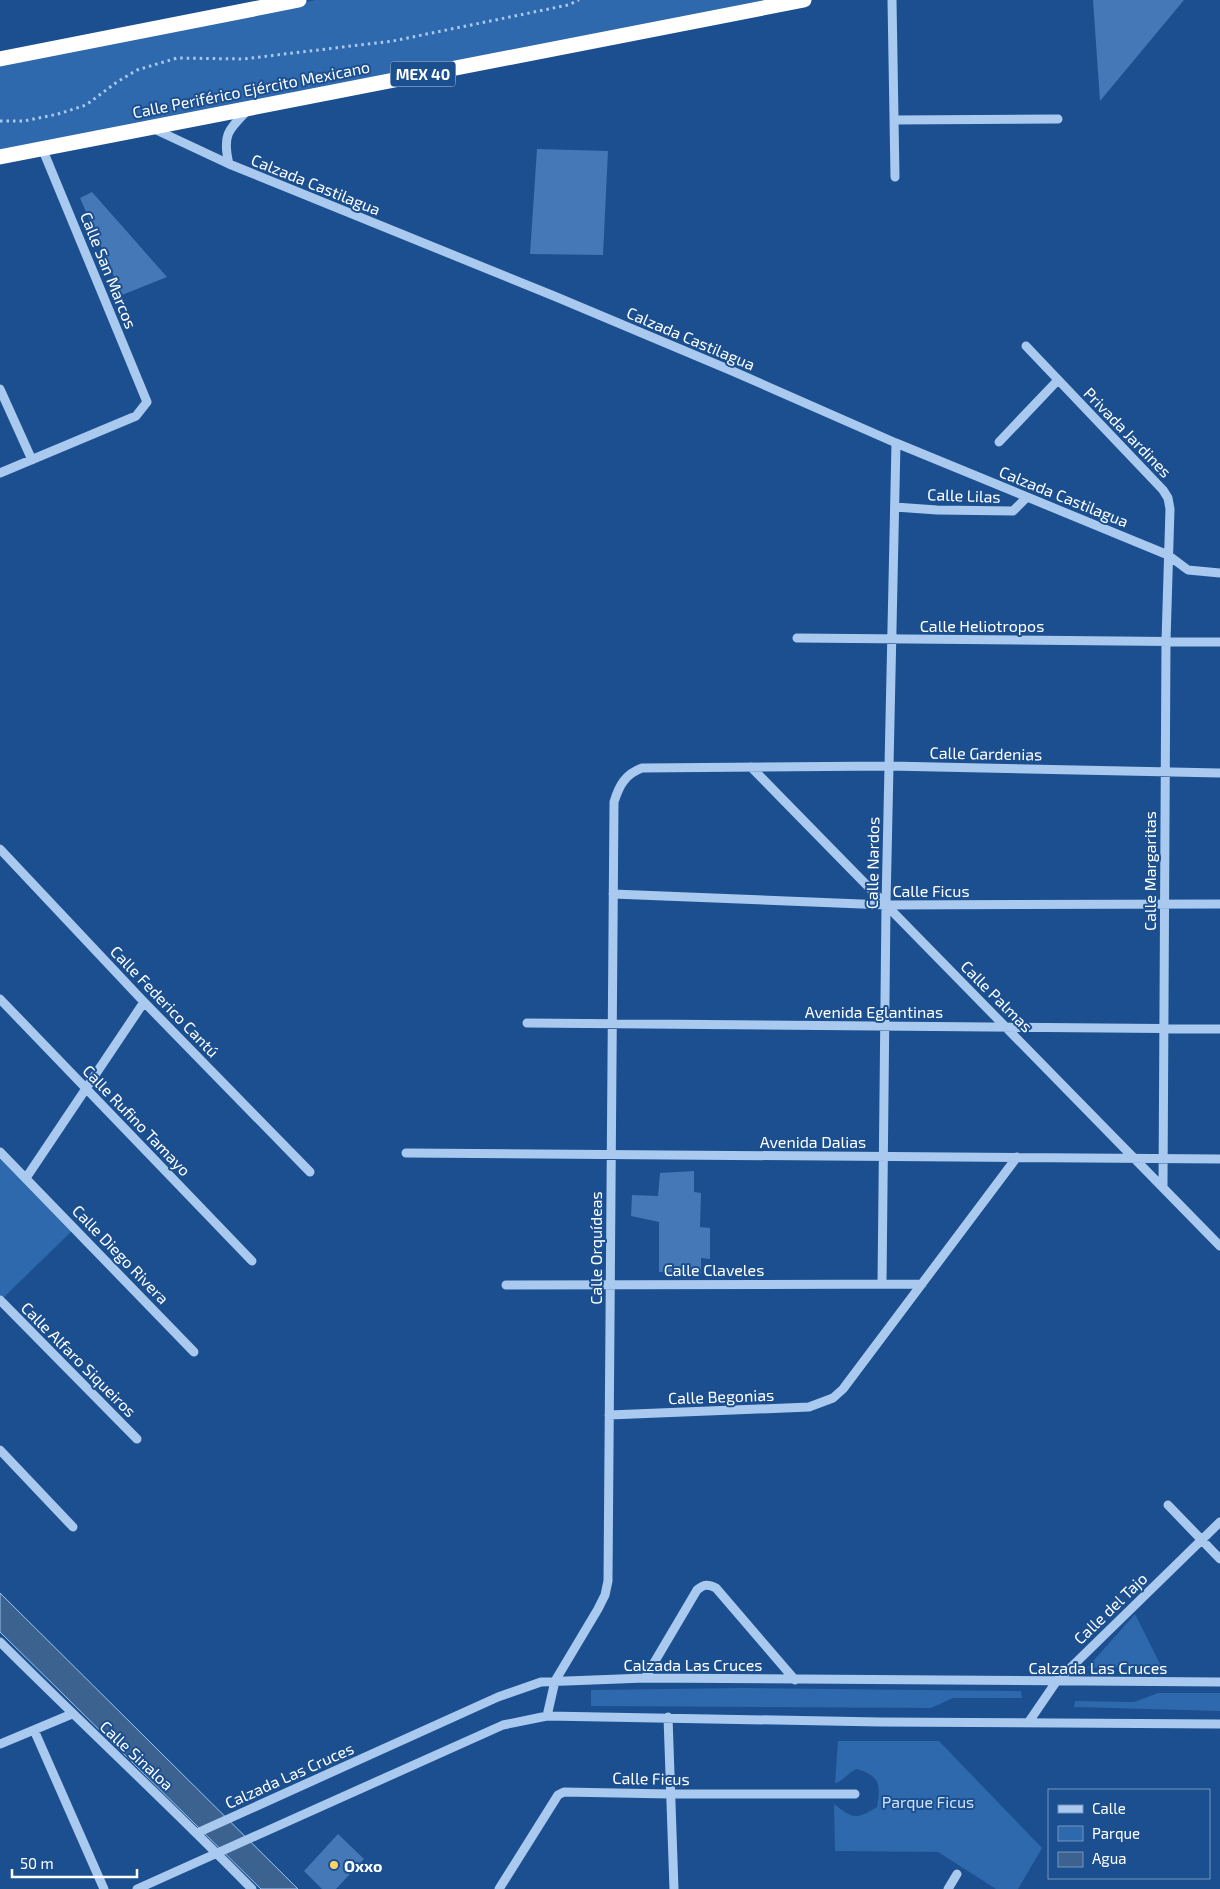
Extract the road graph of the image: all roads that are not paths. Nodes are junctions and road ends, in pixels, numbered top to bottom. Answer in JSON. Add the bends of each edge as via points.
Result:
{"nodes":[{"id":1,"x":298,"y":0,"type":"edge"},
{"id":2,"x":804,"y":0,"type":"edge"},
{"id":3,"x":892,"y":0,"type":"edge"},
{"id":4,"x":0,"y":59,"type":"edge"},
{"id":5,"x":252,"y":107,"type":"junction"},
{"id":6,"x":1058,"y":119,"type":"dead end"},
{"id":7,"x":894,"y":120,"type":"junction"},
{"id":8,"x":150,"y":127,"type":"junction"},
{"id":9,"x":42,"y":148,"type":"junction"},
{"id":10,"x":0,"y":157,"type":"edge"},
{"id":11,"x":228,"y":164,"type":"junction"},
{"id":12,"x":895,"y":177,"type":"dead end"},
{"id":13,"x":1026,"y":346,"type":"dead end"},
{"id":14,"x":1058,"y":380,"type":"junction"},
{"id":15,"x":0,"y":389,"type":"edge"},
{"id":16,"x":999,"y":442,"type":"dead end"},
{"id":17,"x":896,"y":443,"type":"junction"},
{"id":18,"x":32,"y":460,"type":"junction"},
{"id":19,"x":0,"y":473,"type":"edge"},
{"id":20,"x":1027,"y":497,"type":"junction"},
{"id":21,"x":894,"y":507,"type":"junction"},
{"id":22,"x":1168,"y":555,"type":"junction"},
{"id":23,"x":1220,"y":573,"type":"edge"},
{"id":24,"x":797,"y":638,"type":"dead end"},
{"id":25,"x":892,"y":639,"type":"junction"},
{"id":26,"x":1166,"y":641,"type":"junction"},
{"id":27,"x":1220,"y":642,"type":"edge"},
{"id":28,"x":889,"y":766,"type":"junction"},
{"id":29,"x":751,"y":767,"type":"junction"},
{"id":30,"x":633,"y":771,"type":"joint"},
{"id":31,"x":1165,"y":772,"type":"junction"},
{"id":32,"x":1220,"y":772,"type":"edge"},
{"id":33,"x":0,"y":849,"type":"edge"},
{"id":34,"x":613,"y":894,"type":"junction"},
{"id":35,"x":1164,"y":904,"type":"junction"},
{"id":36,"x":1220,"y":904,"type":"edge"},
{"id":37,"x":886,"y":905,"type":"junction"},
{"id":38,"x":0,"y":1000,"type":"edge"},
{"id":39,"x":144,"y":1002,"type":"junction"},
{"id":40,"x":527,"y":1023,"type":"dead end"},
{"id":41,"x":612,"y":1024,"type":"junction"},
{"id":42,"x":885,"y":1026,"type":"junction"},
{"id":43,"x":1007,"y":1027,"type":"junction"},
{"id":44,"x":1164,"y":1028,"type":"junction"},
{"id":45,"x":1220,"y":1029,"type":"edge"},
{"id":46,"x":86,"y":1088,"type":"junction"},
{"id":47,"x":0,"y":1152,"type":"edge"},
{"id":48,"x":406,"y":1154,"type":"dead end"},
{"id":49,"x":611,"y":1154,"type":"junction"},
{"id":50,"x":884,"y":1156,"type":"junction"},
{"id":51,"x":1017,"y":1157,"type":"junction"},
{"id":52,"x":1163,"y":1158,"type":"junction"},
{"id":53,"x":1134,"y":1159,"type":"junction"},
{"id":54,"x":1220,"y":1159,"type":"edge"},
{"id":55,"x":310,"y":1172,"type":"dead end"},
{"id":56,"x":26,"y":1178,"type":"junction"},
{"id":57,"x":1163,"y":1188,"type":"junction"},
{"id":58,"x":1220,"y":1246,"type":"edge"},
{"id":59,"x":252,"y":1261,"type":"dead end"},
{"id":60,"x":882,"y":1284,"type":"junction"},
{"id":61,"x":922,"y":1284,"type":"junction"},
{"id":62,"x":506,"y":1285,"type":"dead end"},
{"id":63,"x":610,"y":1285,"type":"junction"},
{"id":64,"x":0,"y":1300,"type":"edge"},
{"id":65,"x":194,"y":1352,"type":"dead end"},
{"id":66,"x":609,"y":1416,"type":"junction"},
{"id":67,"x":137,"y":1439,"type":"dead end"},
{"id":68,"x":0,"y":1450,"type":"edge"},
{"id":69,"x":1168,"y":1505,"type":"dead end"},
{"id":70,"x":1220,"y":1522,"type":"edge"},
{"id":71,"x":73,"y":1527,"type":"dead end"},
{"id":72,"x":1202,"y":1540,"type":"junction"},
{"id":73,"x":1220,"y":1559,"type":"edge"},
{"id":74,"x":0,"y":1642,"type":"edge"},
{"id":75,"x":645,"y":1678,"type":"junction"},
{"id":76,"x":795,"y":1680,"type":"junction"},
{"id":77,"x":555,"y":1681,"type":"junction"},
{"id":78,"x":1056,"y":1682,"type":"junction"},
{"id":79,"x":1220,"y":1682,"type":"edge"},
{"id":80,"x":72,"y":1714,"type":"junction"},
{"id":81,"x":547,"y":1716,"type":"junction"},
{"id":82,"x":668,"y":1717,"type":"junction"},
{"id":83,"x":1028,"y":1723,"type":"junction"},
{"id":84,"x":1220,"y":1724,"type":"edge"},
{"id":85,"x":34,"y":1730,"type":"junction"},
{"id":86,"x":0,"y":1744,"type":"edge"},
{"id":87,"x":670,"y":1794,"type":"junction"},
{"id":88,"x":855,"y":1794,"type":"dead end"},
{"id":89,"x":197,"y":1833,"type":"junction"},
{"id":90,"x":218,"y":1854,"type":"junction"},
{"id":91,"x":957,"y":1874,"type":"dead end"},
{"id":92,"x":104,"y":1889,"type":"edge"},
{"id":93,"x":137,"y":1889,"type":"edge"},
{"id":94,"x":252,"y":1889,"type":"edge"},
{"id":95,"x":499,"y":1889,"type":"edge"},
{"id":96,"x":674,"y":1889,"type":"edge"},
{"id":97,"x":948,"y":1889,"type":"edge"}],
"edges":[{"from":1,"to":4,"type":"highway"},
{"from":2,"to":5,"type":"highway","name":"Calle Periférico Ejército Mexicano","number":"MEX 40"},
{"from":3,"to":7,"type":"street"},
{"from":5,"to":8,"type":"highway","name":"Calle Periférico Ejército Mexicano","number":"MEX 40"},
{"from":5,"to":11,"type":"street","via":[[234,124],[225,141]]},
{"from":6,"to":7,"type":"street"},
{"from":7,"to":12,"type":"street"},
{"from":8,"to":9,"type":"highway","name":"Calle Periférico Ejército Mexicano","number":"MEX 40"},
{"from":8,"to":11,"type":"street","name":"Calzada Castilagua"},
{"from":9,"to":10,"type":"highway","name":"Calle Periférico Ejército Mexicano","number":"MEX 40"},
{"from":9,"to":18,"type":"street","name":"Calle San Marcos","via":[[147,404],[136,416]]},
{"from":11,"to":17,"type":"street","name":"Calzada Castilagua","via":[[554,296]]},
{"from":13,"to":14,"type":"street","name":"Privada Jardines"},
{"from":14,"to":16,"type":"street"},
{"from":14,"to":22,"type":"street","name":"Privada Jardines","via":[[1163,490],[1170,509]]},
{"from":15,"to":18,"type":"street"},
{"from":17,"to":20,"type":"street","name":"Calzada Castilagua"},
{"from":17,"to":21,"type":"street","name":"Calle Nardos"},
{"from":18,"to":19,"type":"street"},
{"from":20,"to":21,"type":"street","name":"Calle Lilas","via":[[1012,511]]},
{"from":20,"to":22,"type":"street","name":"Calzada Castilagua"},
{"from":21,"to":25,"type":"street","name":"Calle Nardos"},
{"from":22,"to":23,"type":"street","name":"Calzada Castilagua","via":[[1188,570]]},
{"from":22,"to":26,"type":"street","name":"Calle Margaritas"},
{"from":24,"to":25,"type":"street","name":"Calle Heliotropos"},
{"from":25,"to":26,"type":"street","name":"Calle Heliotropos"},
{"from":25,"to":28,"type":"street","name":"Calle Nardos"},
{"from":26,"to":27,"type":"street","name":"Calle Heliotropos"},
{"from":26,"to":31,"type":"street","name":"Calle Margaritas"},
{"from":28,"to":29,"type":"street","name":"Calle Gardenias"},
{"from":28,"to":31,"type":"street","name":"Calle Gardenias"},
{"from":28,"to":37,"type":"street","name":"Calle Nardos"},
{"from":29,"to":30,"type":"street","name":"Calle Gardenias","via":[[642,768]]},
{"from":29,"to":37,"type":"street","name":"Calle Palmas"},
{"from":30,"to":34,"type":"street","name":"Calle Orquídeas","via":[[624,779],[614,802]]},
{"from":31,"to":32,"type":"street","name":"Calle Gardenias"},
{"from":31,"to":35,"type":"street","name":"Calle Margaritas"},
{"from":33,"to":39,"type":"street","name":"Calle Federico Cantú"},
{"from":34,"to":37,"type":"street","name":"Calle Ficus"},
{"from":34,"to":41,"type":"street","name":"Calle Orquídeas"},
{"from":35,"to":36,"type":"street","name":"Calle Ficus"},
{"from":35,"to":37,"type":"street","name":"Calle Ficus"},
{"from":35,"to":44,"type":"street","name":"Calle Margaritas"},
{"from":37,"to":42,"type":"street","name":"Calle Nardos"},
{"from":37,"to":43,"type":"street","name":"Calle Palmas"},
{"from":38,"to":46,"type":"street","name":"Calle Rufino Tamayo"},
{"from":39,"to":46,"type":"street"},
{"from":39,"to":55,"type":"street","name":"Calle Federico Cantú"},
{"from":40,"to":41,"type":"street","name":"Avenida Eglantinas"},
{"from":41,"to":42,"type":"street","name":"Avenida Eglantinas"},
{"from":41,"to":49,"type":"street","name":"Calle Orquídeas"},
{"from":42,"to":43,"type":"street","name":"Avenida Eglantinas"},
{"from":42,"to":50,"type":"street","name":"Calle Nardos"},
{"from":43,"to":44,"type":"street","name":"Avenida Eglantinas"},
{"from":43,"to":53,"type":"street","name":"Calle Palmas"},
{"from":44,"to":45,"type":"street","name":"Avenida Eglantinas"},
{"from":44,"to":52,"type":"street","name":"Calle Margaritas"},
{"from":46,"to":56,"type":"street"},
{"from":46,"to":59,"type":"street","name":"Calle Rufino Tamayo"},
{"from":47,"to":56,"type":"street","name":"Calle Diego Rivera"},
{"from":48,"to":49,"type":"street","name":"Avenida Dalias"},
{"from":49,"to":50,"type":"street","name":"Avenida Dalias"},
{"from":49,"to":63,"type":"street","name":"Calle Orquídeas"},
{"from":50,"to":51,"type":"street","name":"Avenida Dalias"},
{"from":50,"to":60,"type":"street","name":"Calle Nardos"},
{"from":51,"to":53,"type":"street","name":"Avenida Dalias"},
{"from":51,"to":61,"type":"street"},
{"from":52,"to":53,"type":"street","name":"Avenida Dalias"},
{"from":52,"to":54,"type":"street","name":"Avenida Dalias"},
{"from":52,"to":57,"type":"street","name":"Calle Margaritas"},
{"from":53,"to":57,"type":"street","name":"Calle Palmas"},
{"from":56,"to":65,"type":"street","name":"Calle Diego Rivera"},
{"from":57,"to":58,"type":"street","name":"Calle Palmas"},
{"from":60,"to":61,"type":"street","name":"Calle Claveles"},
{"from":60,"to":63,"type":"street","name":"Calle Claveles"},
{"from":61,"to":66,"type":"street","name":"Calle Begonias","via":[[833,1398],[809,1407]]},
{"from":62,"to":63,"type":"street","name":"Calle Claveles"},
{"from":63,"to":66,"type":"street","name":"Calle Orquídeas"},
{"from":64,"to":67,"type":"street","name":"Calle Alfaro Siqueiros"},
{"from":66,"to":77,"type":"street","name":"Calle Orquídeas","via":[[608,1581],[605,1596]]},
{"from":68,"to":71,"type":"street"},
{"from":69,"to":72,"type":"street"},
{"from":70,"to":72,"type":"street","name":"Calle del Tajo"},
{"from":72,"to":73,"type":"street"},
{"from":72,"to":78,"type":"street","name":"Calle del Tajo"},
{"from":74,"to":80,"type":"street","name":"Calle Sinaloa"},
{"from":75,"to":76,"type":"street","name":"Calzada Las Cruces"},
{"from":75,"to":76,"type":"street","via":[[697,1590],[703,1585],[710,1585]]},
{"from":75,"to":77,"type":"street","name":"Calzada Las Cruces"},
{"from":76,"to":78,"type":"street","name":"Calzada Las Cruces"},
{"from":77,"to":81,"type":"street","name":"Calle Orquídeas"},
{"from":77,"to":89,"type":"street","name":"Calzada Las Cruces","via":[[528,1685],[498,1697]]},
{"from":78,"to":79,"type":"street","name":"Calzada Las Cruces"},
{"from":78,"to":83,"type":"street","name":"Calle del Tajo"},
{"from":80,"to":85,"type":"street"},
{"from":80,"to":89,"type":"street","name":"Calle Sinaloa"},
{"from":81,"to":82,"type":"street"},
{"from":81,"to":90,"type":"street","via":[[503,1725]]},
{"from":82,"to":83,"type":"street"},
{"from":82,"to":87,"type":"street"},
{"from":83,"to":84,"type":"street"},
{"from":85,"to":86,"type":"street"},
{"from":85,"to":92,"type":"street"},
{"from":87,"to":88,"type":"street","name":"Calle Ficus"},
{"from":87,"to":95,"type":"street","name":"Calle Ficus","via":[[564,1792],[558,1795]]},
{"from":87,"to":96,"type":"street"},
{"from":89,"to":90,"type":"street","name":"Calle Sinaloa"},
{"from":90,"to":93,"type":"street"},
{"from":90,"to":94,"type":"street","name":"Calle Sinaloa"},
{"from":91,"to":97,"type":"street"}]}
